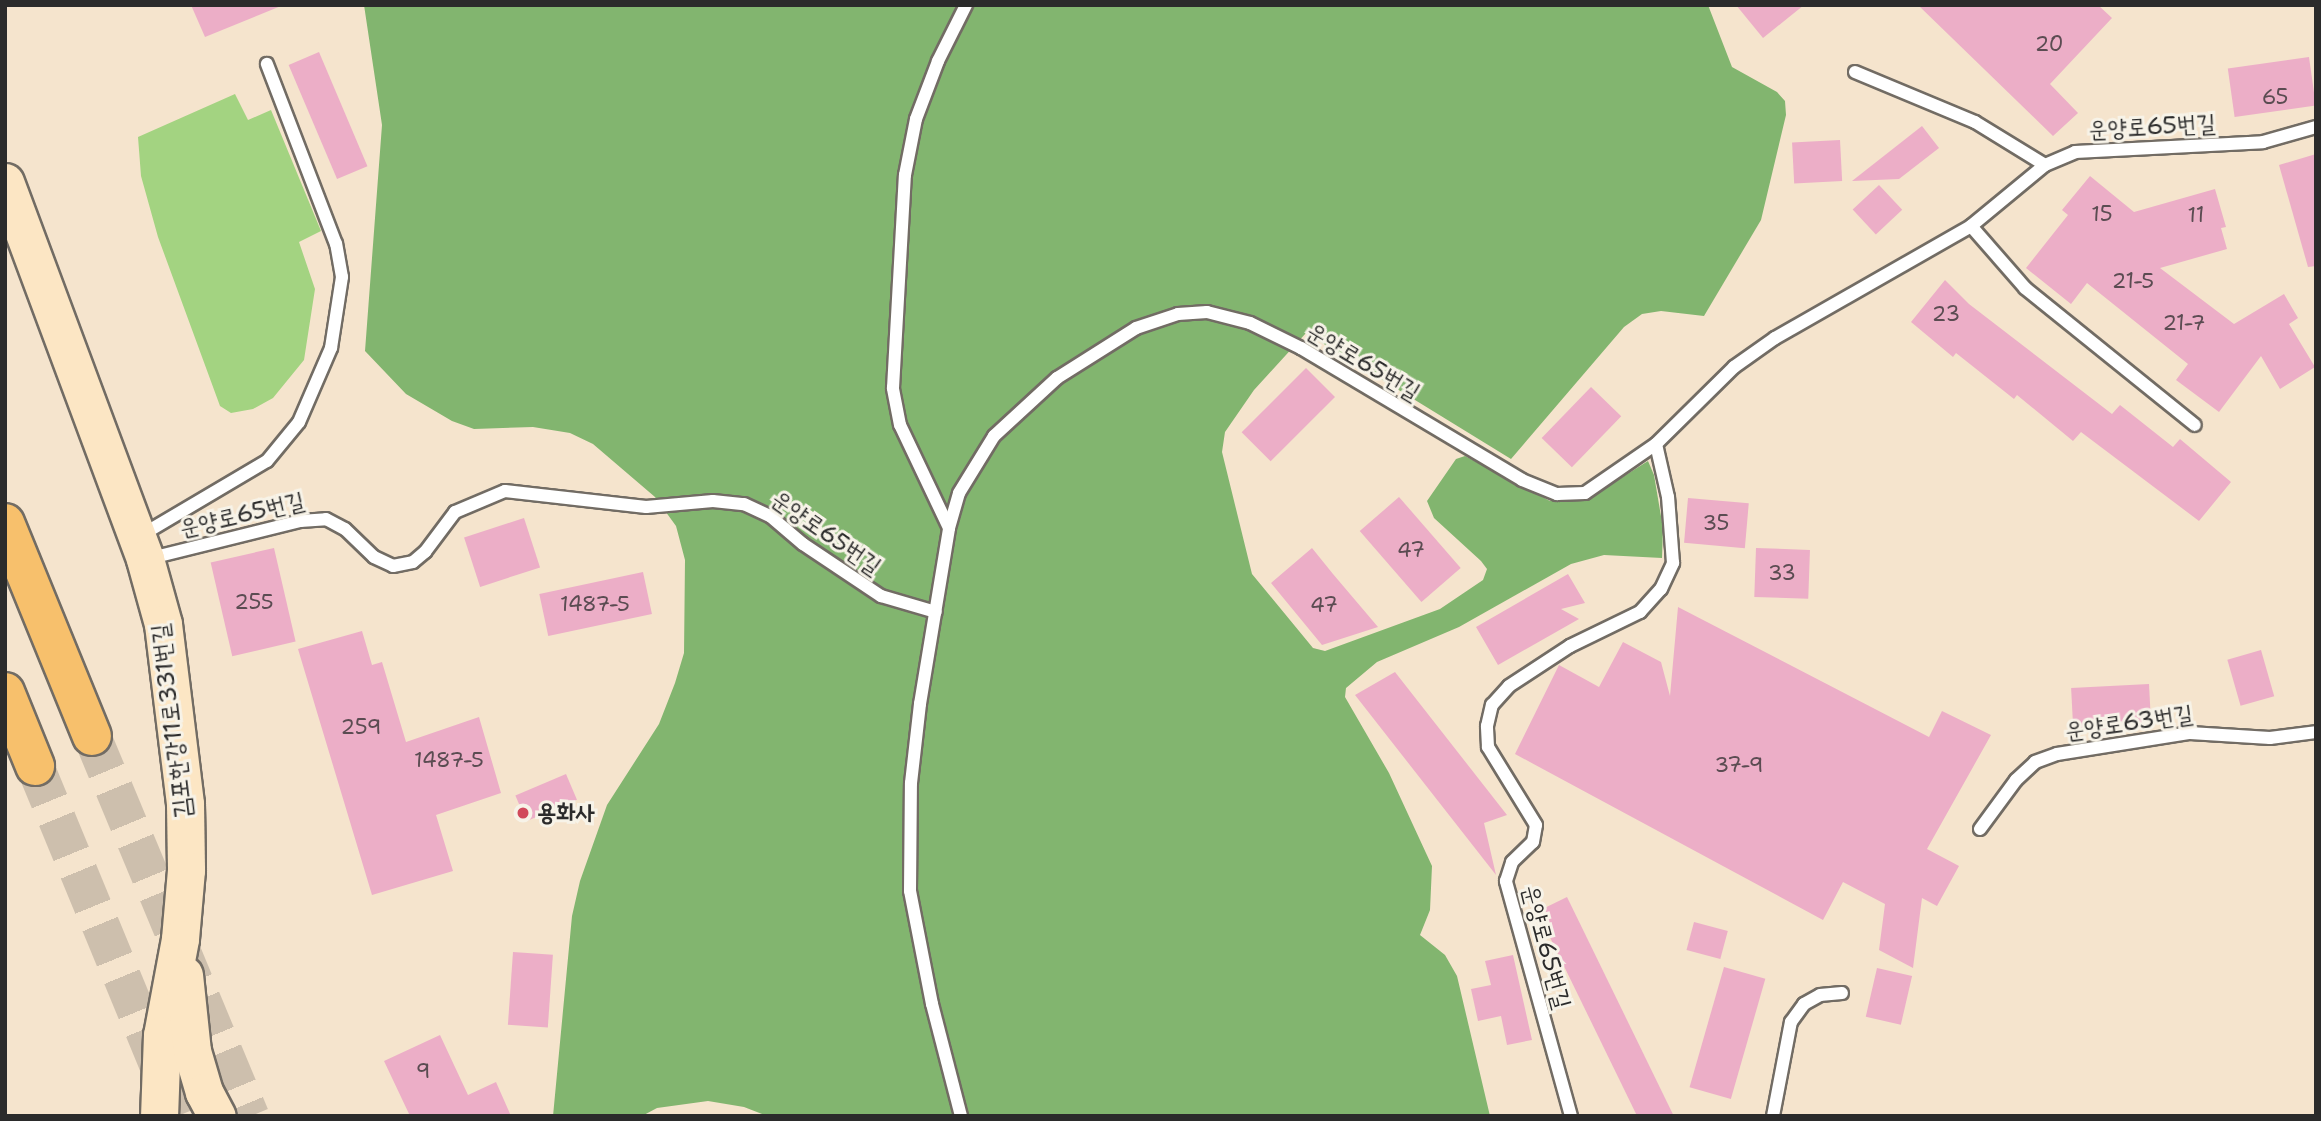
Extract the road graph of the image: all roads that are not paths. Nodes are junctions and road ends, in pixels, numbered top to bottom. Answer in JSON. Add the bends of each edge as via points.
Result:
{"nodes":[{"id":1,"x":966,"y":5,"type":"edge"},
{"id":2,"x":267,"y":64,"type":"dead end"},
{"id":3,"x":1855,"y":72,"type":"dead end"},
{"id":4,"x":2316,"y":127,"type":"edge"},
{"id":5,"x":2045,"y":165,"type":"junction"},
{"id":6,"x":5,"y":182,"type":"edge"},
{"id":7,"x":1971,"y":226,"type":"junction"},
{"id":8,"x":2196,"y":425,"type":"dead end"},
{"id":9,"x":1656,"y":444,"type":"junction"},
{"id":10,"x":5,"y":523,"type":"edge"},
{"id":11,"x":949,"y":528,"type":"junction"},
{"id":12,"x":141,"y":548,"type":"junction"},
{"id":13,"x":936,"y":612,"type":"junction"},
{"id":14,"x":5,"y":692,"type":"edge"},
{"id":15,"x":2316,"y":732,"type":"edge"},
{"id":16,"x":92,"y":736,"type":"tunnel mouth"},
{"id":17,"x":34,"y":766,"type":"tunnel mouth"},
{"id":18,"x":1980,"y":829,"type":"dead end"},
{"id":19,"x":180,"y":939,"type":"junction"},
{"id":20,"x":1842,"y":993,"type":"dead end"},
{"id":21,"x":159,"y":1116,"type":"edge"},
{"id":22,"x":217,"y":1116,"type":"edge"},
{"id":23,"x":961,"y":1116,"type":"edge"},
{"id":24,"x":1571,"y":1116,"type":"edge"},
{"id":25,"x":1773,"y":1116,"type":"edge"}],
"edges":[{"from":1,"to":11,"type":"lane","via":[[921,108],[905,175],[893,388],[900,425]]},
{"from":2,"to":12,"type":"lane","via":[[336,244],[342,277],[331,348],[299,422],[267,461]]},
{"from":3,"to":5,"type":"lane","via":[[1975,122]]},
{"from":4,"to":5,"type":"lane","name":"운양로65번길","via":[[2263,142],[2075,152]]},
{"from":5,"to":7,"type":"lane","name":"운양로65번길"},
{"from":6,"to":12,"type":"main road","name":"김포한강11로331번길"},
{"from":7,"to":8,"type":"lane","via":[[2025,288]]},
{"from":7,"to":9,"type":"lane","name":"운양로65번길","via":[[1775,338],[1734,367]]},
{"from":9,"to":11,"type":"lane","name":"운양로65번길","via":[[1585,493],[1557,494],[1522,480],[1301,348],[1250,323],[1208,313],[1178,314],[1136,328],[1101,348],[1022,407],[972,467]]},
{"from":9,"to":24,"type":"lane","name":"운양로65번길","via":[[1668,497],[1673,563],[1661,589],[1640,612],[1570,646],[1509,686],[1492,705],[1487,726],[1488,747],[1536,825],[1533,842],[1513,862],[1506,881]]},
{"from":10,"to":16,"type":"highway"},
{"from":11,"to":13,"type":"lane","name":"운양로65번길"},
{"from":12,"to":13,"type":"lane","name":"운양로65번길","via":[[326,519],[345,529],[374,557],[393,566],[419,558],[455,512],[505,491],[646,508],[713,501],[744,504],[770,516],[881,596]]},
{"from":12,"to":19,"type":"main road","name":"김포한강11로331번길","via":[[163,624],[185,804]]},
{"from":13,"to":23,"type":"lane","via":[[911,783],[908,849],[917,936]]},
{"from":14,"to":17,"type":"highway"},
{"from":15,"to":18,"type":"lane","name":"운양로63번길","via":[[2270,738],[2190,733],[2057,754],[2035,762],[2016,780]]},
{"from":19,"to":21,"type":"main road","name":"김포한강11로331번길","via":[[162,1035]]},
{"from":19,"to":22,"type":"main road","via":[[192,1051],[204,1092]]},
{"from":20,"to":25,"type":"lane","via":[[1820,995],[1804,1004],[1791,1023]]}]}
